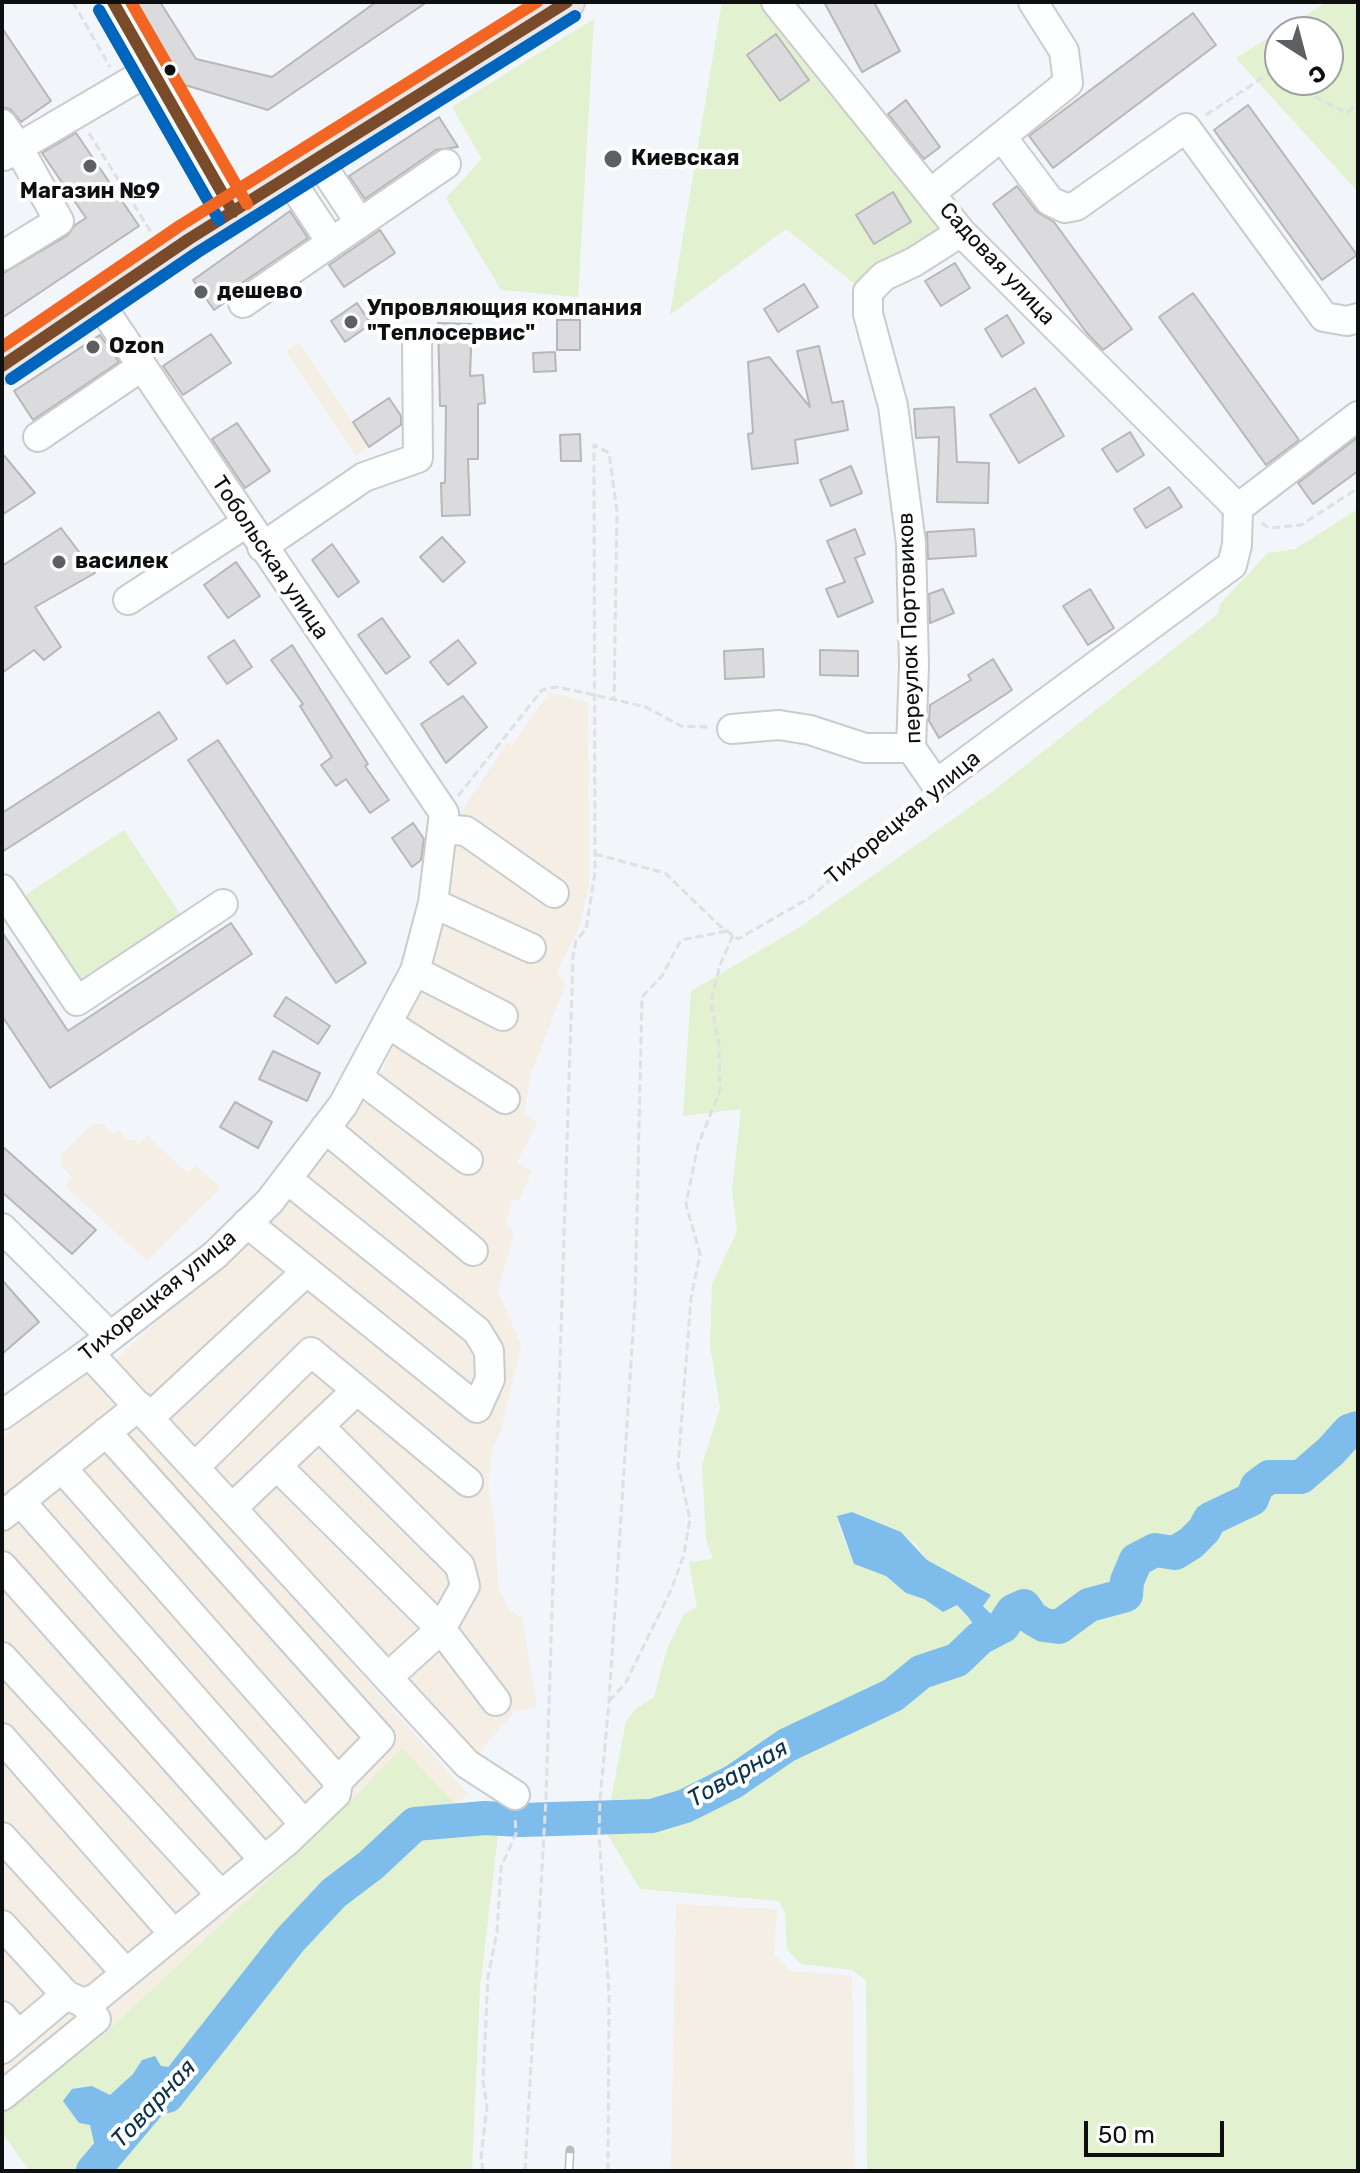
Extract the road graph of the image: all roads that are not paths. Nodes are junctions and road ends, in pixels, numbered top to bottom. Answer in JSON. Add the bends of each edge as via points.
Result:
{"nodes":[{"id":1,"x":113,"y":2,"type":"edge"},
{"id":2,"x":567,"y":2,"type":"edge"},
{"id":3,"x":776,"y":2,"type":"edge"},
{"id":4,"x":1033,"y":2,"type":"edge"},
{"id":5,"x":136,"y":84,"type":"junction"},
{"id":6,"x":2,"y":124,"type":"edge"},
{"id":7,"x":1002,"y":137,"type":"junction"},
{"id":8,"x":10,"y":152,"type":"edge"},
{"id":9,"x":317,"y":158,"type":"junction"},
{"id":10,"x":446,"y":164,"type":"dead end"},
{"id":11,"x":288,"y":177,"type":"junction"},
{"id":12,"x":931,"y":193,"type":"junction"},
{"id":13,"x":233,"y":212,"type":"junction"},
{"id":14,"x":360,"y":223,"type":"junction"},
{"id":15,"x":961,"y":232,"type":"junction"},
{"id":16,"x":331,"y":242,"type":"junction"},
{"id":17,"x":2,"y":256,"type":"edge"},
{"id":18,"x":98,"y":301,"type":"junction"},
{"id":19,"x":243,"y":303,"type":"dead end"},
{"id":20,"x":1358,"y":318,"type":"edge"},
{"id":21,"x":417,"y":343,"type":"dead end"},
{"id":22,"x":2,"y":366,"type":"edge"},
{"id":23,"x":141,"y":367,"type":"junction"},
{"id":24,"x":1358,"y":416,"type":"edge"},
{"id":25,"x":38,"y":437,"type":"dead end"},
{"id":26,"x":1238,"y":508,"type":"junction"},
{"id":27,"x":246,"y":523,"type":"junction"},
{"id":28,"x":262,"y":547,"type":"junction"},
{"id":29,"x":128,"y":600,"type":"dead end"},
{"id":30,"x":732,"y":729,"type":"road end"},
{"id":31,"x":911,"y":748,"type":"junction"},
{"id":32,"x":936,"y":784,"type":"joint"},
{"id":33,"x":443,"y":821,"type":"junction"},
{"id":34,"x":2,"y":889,"type":"edge"},
{"id":35,"x":554,"y":893,"type":"dead end"},
{"id":36,"x":433,"y":903,"type":"junction"},
{"id":37,"x":223,"y":904,"type":"dead end"},
{"id":38,"x":531,"y":948,"type":"dead end"},
{"id":39,"x":415,"y":971,"type":"junction"},
{"id":40,"x":503,"y":1016,"type":"dead end"},
{"id":41,"x":387,"y":1023,"type":"junction"},
{"id":42,"x":358,"y":1077,"type":"junction"},
{"id":43,"x":505,"y":1099,"type":"dead end"},
{"id":44,"x":325,"y":1128,"type":"junction"},
{"id":45,"x":468,"y":1160,"type":"dead end"},
{"id":46,"x":287,"y":1179,"type":"junction"},
{"id":47,"x":247,"y":1223,"type":"junction"},
{"id":48,"x":2,"y":1228,"type":"edge"},
{"id":49,"x":473,"y":1251,"type":"dead end"},
{"id":50,"x":307,"y":1271,"type":"junction"},
{"id":51,"x":100,"y":1345,"type":"junction"},
{"id":52,"x":357,"y":1390,"type":"junction"},
{"id":53,"x":144,"y":1412,"type":"junction"},
{"id":54,"x":2,"y":1415,"type":"edge"},
{"id":55,"x":319,"y":1426,"type":"junction"},
{"id":56,"x":106,"y":1432,"type":"junction"},
{"id":57,"x":277,"y":1466,"type":"junction"},
{"id":58,"x":195,"y":1467,"type":"junction"},
{"id":59,"x":62,"y":1468,"type":"junction"},
{"id":60,"x":468,"y":1482,"type":"dead end"},
{"id":61,"x":232,"y":1508,"type":"junction"},
{"id":62,"x":11,"y":1509,"type":"edge"},
{"id":63,"x":2,"y":1566,"type":"edge"},
{"id":64,"x":441,"y":1629,"type":"junction"},
{"id":65,"x":2,"y":1657,"type":"edge"},
{"id":66,"x":388,"y":1677,"type":"junction"},
{"id":67,"x":496,"y":1701,"type":"dead end"},
{"id":68,"x":2,"y":1738,"type":"edge"},
{"id":69,"x":338,"y":1781,"type":"junction"},
{"id":70,"x":515,"y":1802,"type":"road end"},
{"id":71,"x":304,"y":1824,"type":"junction"},
{"id":72,"x":2,"y":1837,"type":"edge"},
{"id":73,"x":264,"y":1860,"type":"junction"},
{"id":74,"x":221,"y":1895,"type":"junction"},
{"id":75,"x":2,"y":1925,"type":"edge"},
{"id":76,"x":174,"y":1934,"type":"junction"},
{"id":77,"x":126,"y":1973,"type":"junction"},
{"id":78,"x":75,"y":1999,"type":"junction"},
{"id":79,"x":7,"y":2033,"type":"edge"},
{"id":80,"x":2,"y":2096,"type":"edge"}],
"edges":[{"from":1,"to":5,"type":"street"},
{"from":2,"to":9,"type":"main road"},
{"from":3,"to":12,"type":"street","name":"Садовая улица"},
{"from":4,"to":7,"type":"street","via":[[1064,51],[1068,83]]},
{"from":5,"to":8,"type":"street"},
{"from":5,"to":13,"type":"street"},
{"from":6,"to":8,"type":"street"},
{"from":7,"to":12,"type":"street"},
{"from":7,"to":20,"type":"street","via":[[1050,201],[1065,208],[1076,206],[1186,128],[1324,317]]},
{"from":8,"to":17,"type":"street","via":[[59,221]]},
{"from":9,"to":11,"type":"main road"},
{"from":9,"to":14,"type":"street"},
{"from":10,"to":14,"type":"street"},
{"from":11,"to":13,"type":"main road"},
{"from":11,"to":16,"type":"street"},
{"from":12,"to":15,"type":"street","name":"Садовая улица"},
{"from":13,"to":18,"type":"main road"},
{"from":14,"to":16,"type":"street"},
{"from":15,"to":26,"type":"street","name":"Садовая улица"},
{"from":15,"to":31,"type":"street","name":"переулок Портовиков","via":[[884,276],[868,292],[868,314],[893,406],[911,543]]},
{"from":16,"to":19,"type":"street"},
{"from":18,"to":22,"type":"main road"},
{"from":18,"to":23,"type":"street","name":"Тобольская улица"},
{"from":21,"to":28,"type":"street","via":[[418,458],[364,477]]},
{"from":23,"to":25,"type":"street"},
{"from":23,"to":27,"type":"street","name":"Тобольская улица"},
{"from":24,"to":26,"type":"street"},
{"from":26,"to":32,"type":"street","name":"Тихорецкая улица","via":[[1232,565]]},
{"from":27,"to":28,"type":"street","name":"Тобольская улица"},
{"from":27,"to":29,"type":"street"},
{"from":28,"to":33,"type":"street","name":"Тобольская улица"},
{"from":30,"to":31,"type":"street","via":[[779,725],[865,748]]},
{"from":31,"to":32,"type":"street","name":"переулок Портовиков"},
{"from":33,"to":35,"type":"street","via":[[466,831]]},
{"from":33,"to":36,"type":"street","name":"Тихорецкая улица"},
{"from":34,"to":37,"type":"street","via":[[77,1001]]},
{"from":36,"to":38,"type":"street"},
{"from":36,"to":39,"type":"street","name":"Тихорецкая улица"},
{"from":39,"to":40,"type":"street"},
{"from":39,"to":41,"type":"street","name":"Тихорецкая улица"},
{"from":41,"to":42,"type":"street","name":"Тихорецкая улица"},
{"from":41,"to":43,"type":"street"},
{"from":42,"to":44,"type":"street","name":"Тихорецкая улица"},
{"from":42,"to":45,"type":"street"},
{"from":44,"to":46,"type":"street","name":"Тихорецкая улица"},
{"from":44,"to":49,"type":"street"},
{"from":46,"to":47,"type":"street","name":"Тихорецкая улица"},
{"from":46,"to":50,"type":"street","via":[[477,1331],[489,1351],[490,1379],[477,1408]]},
{"from":47,"to":50,"type":"street"},
{"from":47,"to":51,"type":"street","name":"Тихорецкая улица","via":[[215,1255]]},
{"from":48,"to":51,"type":"street"},
{"from":50,"to":53,"type":"street"},
{"from":51,"to":53,"type":"street"},
{"from":51,"to":54,"type":"street","name":"Тихорецкая улица"},
{"from":52,"to":55,"type":"street"},
{"from":52,"to":58,"type":"street","via":[[311,1352]]},
{"from":52,"to":60,"type":"street"},
{"from":53,"to":56,"type":"street"},
{"from":53,"to":58,"type":"street"},
{"from":55,"to":57,"type":"street"},
{"from":55,"to":64,"type":"street","via":[[460,1566],[465,1586]]},
{"from":56,"to":59,"type":"street"},
{"from":56,"to":69,"type":"street","via":[[380,1738]]},
{"from":57,"to":61,"type":"street"},
{"from":57,"to":64,"type":"street"},
{"from":58,"to":61,"type":"street"},
{"from":59,"to":62,"type":"street"},
{"from":59,"to":69,"type":"street"},
{"from":61,"to":66,"type":"street"},
{"from":62,"to":71,"type":"street"},
{"from":63,"to":73,"type":"street"},
{"from":64,"to":66,"type":"street"},
{"from":64,"to":67,"type":"street"},
{"from":65,"to":74,"type":"street"},
{"from":66,"to":70,"type":"street","via":[[467,1764]]},
{"from":68,"to":76,"type":"street"},
{"from":69,"to":71,"type":"street","via":[[336,1794]]},
{"from":71,"to":73,"type":"street"},
{"from":72,"to":77,"type":"street"},
{"from":73,"to":74,"type":"street"},
{"from":74,"to":76,"type":"street"},
{"from":75,"to":78,"type":"street"},
{"from":76,"to":77,"type":"street"},
{"from":77,"to":78,"type":"street","via":[[96,1998]]},
{"from":78,"to":79,"type":"street"},
{"from":78,"to":80,"type":"street","via":[[96,2019]]}]}
